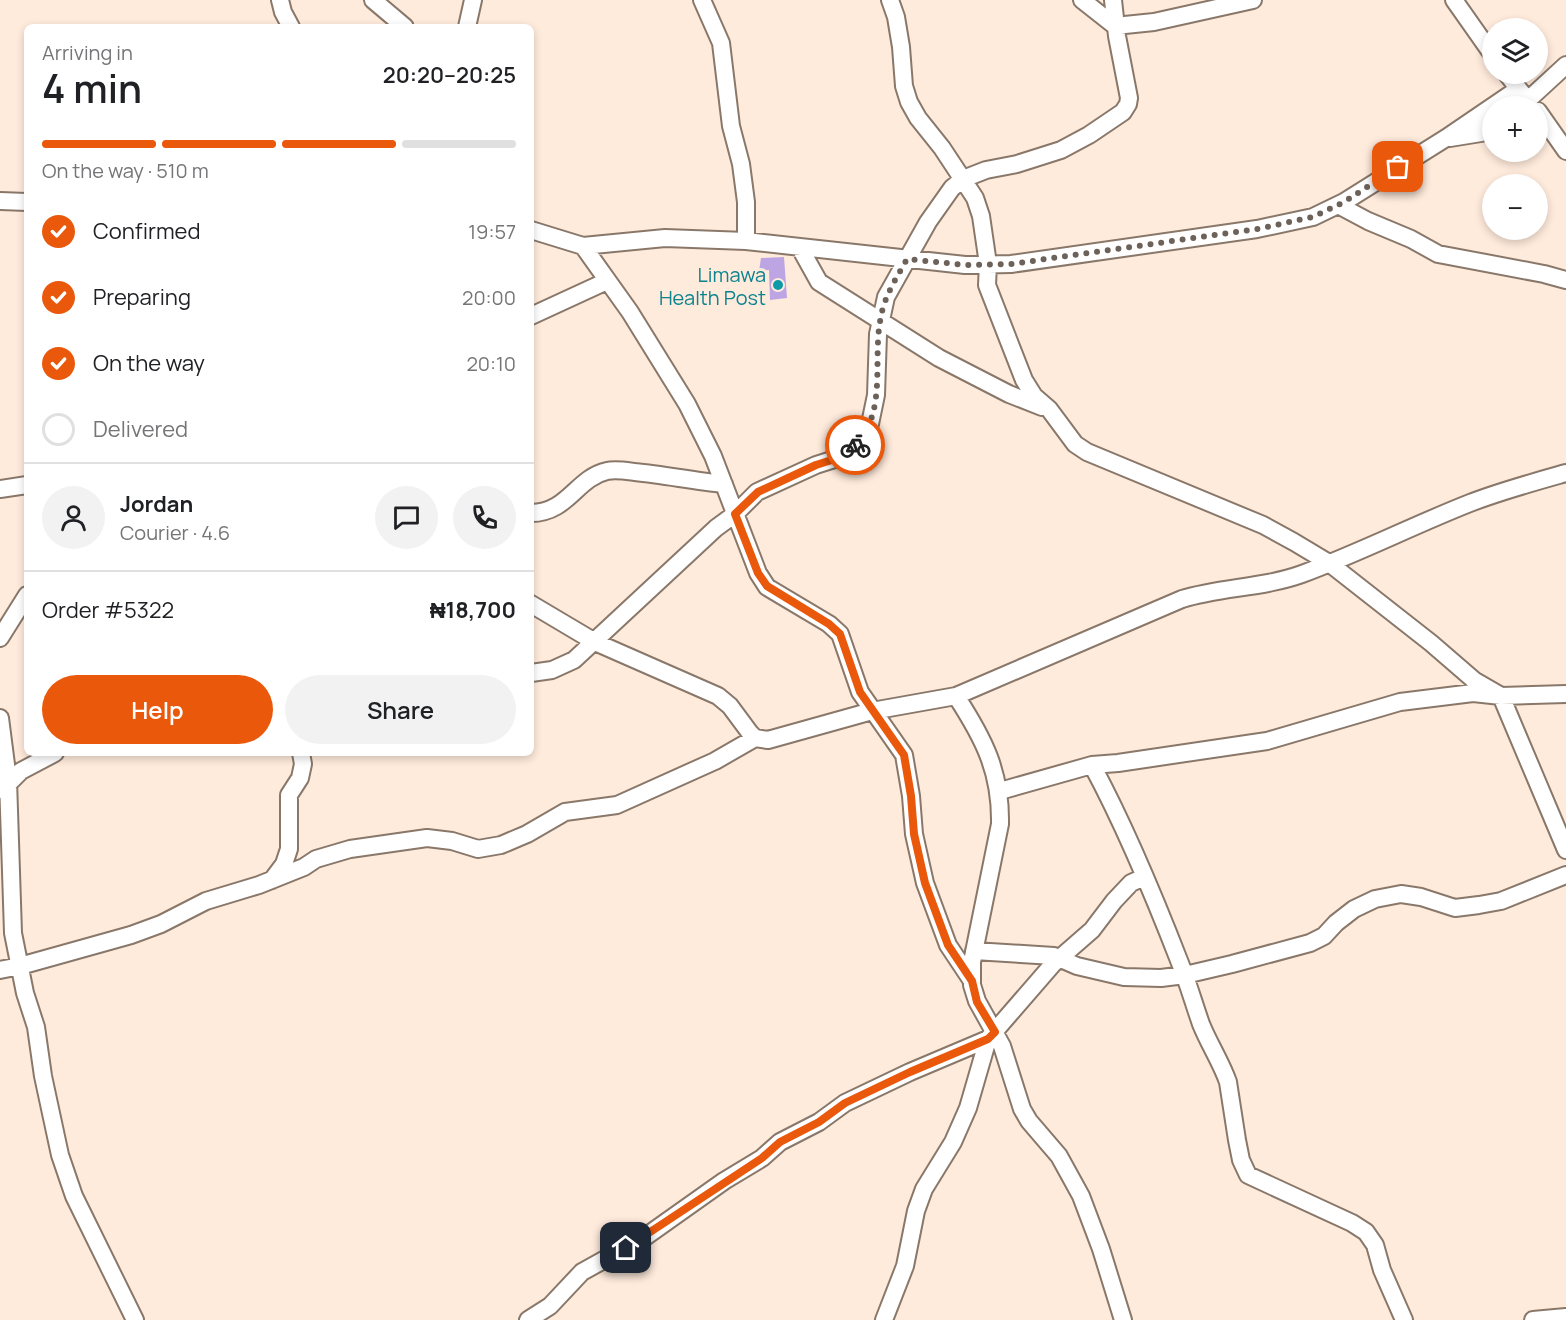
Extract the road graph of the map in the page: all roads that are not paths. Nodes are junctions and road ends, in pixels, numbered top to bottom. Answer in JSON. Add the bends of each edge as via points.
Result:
{"nodes":[{"id":1,"x":280,"y":0,"type":"edge"},
{"id":2,"x":373,"y":0,"type":"edge"},
{"id":3,"x":473,"y":0,"type":"edge"},
{"id":4,"x":702,"y":0,"type":"edge"},
{"id":5,"x":890,"y":0,"type":"edge"},
{"id":6,"x":1082,"y":0,"type":"edge"},
{"id":7,"x":1113,"y":0,"type":"edge"},
{"id":8,"x":1253,"y":0,"type":"edge"},
{"id":9,"x":1454,"y":0,"type":"edge"},
{"id":10,"x":289,"y":24,"type":"edge"},
{"id":11,"x":401,"y":24,"type":"edge"},
{"id":12,"x":468,"y":24,"type":"edge"},
{"id":13,"x":1115,"y":26,"type":"junction"},
{"id":14,"x":1482,"y":40,"type":"edge"},
{"id":15,"x":1566,"y":64,"type":"edge"},
{"id":16,"x":1515,"y":84,"type":"edge"},
{"id":17,"x":1524,"y":96,"type":"edge"},
{"id":18,"x":1536,"y":96,"type":"edge"},
{"id":19,"x":1482,"y":123,"type":"edge"},
{"id":20,"x":1548,"y":128,"type":"edge"},
{"id":21,"x":1482,"y":132,"type":"edge"},
{"id":22,"x":1446,"y":138,"type":"junction"},
{"id":23,"x":1566,"y":151,"type":"edge"},
{"id":24,"x":963,"y":179,"type":"junction"},
{"id":25,"x":0,"y":201,"type":"edge"},
{"id":26,"x":24,"y":202,"type":"edge"},
{"id":27,"x":1338,"y":205,"type":"junction"},
{"id":28,"x":534,"y":231,"type":"edge"},
{"id":29,"x":746,"y":241,"type":"junction"},
{"id":30,"x":583,"y":246,"type":"junction"},
{"id":31,"x":800,"y":248,"type":"junction"},
{"id":32,"x":907,"y":259,"type":"junction"},
{"id":33,"x":988,"y":264,"type":"junction"},
{"id":34,"x":965,"y":265,"type":"junction"},
{"id":35,"x":1566,"y":280,"type":"edge"},
{"id":36,"x":608,"y":281,"type":"junction"},
{"id":37,"x":987,"y":285,"type":"junction"},
{"id":38,"x":534,"y":315,"type":"edge"},
{"id":39,"x":880,"y":320,"type":"junction"},
{"id":40,"x":1049,"y":409,"type":"junction"},
{"id":41,"x":1566,"y":473,"type":"edge"},
{"id":42,"x":724,"y":484,"type":"junction"},
{"id":43,"x":24,"y":485,"type":"edge"},
{"id":44,"x":0,"y":489,"type":"edge"},
{"id":45,"x":534,"y":513,"type":"edge"},
{"id":46,"x":735,"y":514,"type":"junction"},
{"id":47,"x":1329,"y":563,"type":"junction"},
{"id":48,"x":24,"y":600,"type":"edge"},
{"id":49,"x":534,"y":606,"type":"edge"},
{"id":50,"x":0,"y":638,"type":"edge"},
{"id":51,"x":595,"y":642,"type":"junction"},
{"id":52,"x":534,"y":672,"type":"edge"},
{"id":53,"x":1566,"y":694,"type":"edge"},
{"id":54,"x":956,"y":696,"type":"junction"},
{"id":55,"x":1501,"y":696,"type":"junction"},
{"id":56,"x":872,"y":711,"type":"junction"},
{"id":57,"x":0,"y":718,"type":"edge"},
{"id":58,"x":755,"y":738,"type":"junction"},
{"id":59,"x":49,"y":756,"type":"edge"},
{"id":60,"x":302,"y":756,"type":"edge"},
{"id":61,"x":1092,"y":765,"type":"junction"},
{"id":62,"x":4,"y":788,"type":"edge"},
{"id":63,"x":999,"y":791,"type":"junction"},
{"id":64,"x":1566,"y":850,"type":"edge"},
{"id":65,"x":1566,"y":875,"type":"edge"},
{"id":66,"x":1144,"y":877,"type":"junction"},
{"id":67,"x":271,"y":880,"type":"junction"},
{"id":68,"x":975,"y":951,"type":"junction"},
{"id":69,"x":1060,"y":958,"type":"junction"},
{"id":70,"x":20,"y":966,"type":"junction"},
{"id":71,"x":0,"y":969,"type":"edge"},
{"id":72,"x":1185,"y":975,"type":"junction"},
{"id":73,"x":972,"y":981,"type":"junction"},
{"id":74,"x":991,"y":1036,"type":"junction"},
{"id":75,"x":1566,"y":1317,"type":"edge"},
{"id":76,"x":135,"y":1320,"type":"edge"},
{"id":77,"x":528,"y":1320,"type":"edge"},
{"id":78,"x":884,"y":1320,"type":"edge"},
{"id":79,"x":1123,"y":1320,"type":"edge"},
{"id":80,"x":1404,"y":1320,"type":"edge"},
{"id":81,"x":1533,"y":1320,"type":"edge"}],
"edges":[{"from":1,"to":10,"type":"street"},
{"from":2,"to":11,"type":"street"},
{"from":3,"to":12,"type":"street"},
{"from":4,"to":29,"type":"street","via":[[721,43],[731,126],[746,202]]},
{"from":5,"to":24,"type":"street","via":[[909,102]]},
{"from":6,"to":13,"type":"street"},
{"from":7,"to":13,"type":"street"},
{"from":8,"to":13,"type":"street","via":[[1154,22]]},
{"from":9,"to":14,"type":"street"},
{"from":13,"to":24,"type":"street","via":[[1129,98],[1123,111],[1061,150]]},
{"from":15,"to":18,"type":"street"},
{"from":16,"to":17,"type":"street"},
{"from":19,"to":22,"type":"street"},
{"from":20,"to":23,"type":"street"},
{"from":21,"to":22,"type":"street"},
{"from":22,"to":27,"type":"street"},
{"from":24,"to":32,"type":"street","via":[[928,222]]},
{"from":24,"to":33,"type":"street","via":[[981,216]]},
{"from":25,"to":26,"type":"street"},
{"from":27,"to":33,"type":"street","via":[[1313,217],[1257,229]]},
{"from":27,"to":35,"type":"street","via":[[1438,254]]},
{"from":28,"to":30,"type":"street"},
{"from":29,"to":30,"type":"street","via":[[665,238]]},
{"from":29,"to":31,"type":"street"},
{"from":30,"to":36,"type":"street"},
{"from":31,"to":32,"type":"street"},
{"from":31,"to":39,"type":"street","via":[[819,282]]},
{"from":32,"to":34,"type":"street"},
{"from":32,"to":39,"type":"street","via":[[886,297]]},
{"from":33,"to":34,"type":"street"},
{"from":33,"to":37,"type":"street"},
{"from":34,"to":37,"type":"street"},
{"from":36,"to":38,"type":"street"},
{"from":36,"to":42,"type":"street","via":[[687,404]]},
{"from":37,"to":40,"type":"street","via":[[1024,380]]},
{"from":39,"to":40,"type":"street","via":[[939,358],[1009,394]]},
{"from":39,"to":46,"type":"street","via":[[876,395],[870,424],[858,443],[841,457],[758,492]]},
{"from":40,"to":47,"type":"street","via":[[1075,444],[1087,452],[1263,525]]},
{"from":41,"to":47,"type":"street","via":[[1469,503]]},
{"from":42,"to":45,"type":"street","via":[[609,470],[584,483],[562,504]]},
{"from":42,"to":46,"type":"street"},
{"from":43,"to":44,"type":"street"},
{"from":46,"to":51,"type":"street"},
{"from":46,"to":56,"type":"street","via":[[767,586],[840,634],[857,684]]},
{"from":47,"to":54,"type":"street","via":[[1254,586],[1182,598]]},
{"from":47,"to":55,"type":"street","via":[[1475,681]]},
{"from":48,"to":50,"type":"street"},
{"from":49,"to":51,"type":"street"},
{"from":51,"to":52,"type":"street","via":[[562,667]]},
{"from":51,"to":58,"type":"street","via":[[718,696]]},
{"from":53,"to":55,"type":"street"},
{"from":54,"to":56,"type":"street"},
{"from":54,"to":63,"type":"street","via":[[984,744]]},
{"from":55,"to":61,"type":"street","via":[[1473,693],[1400,702],[1267,741]]},
{"from":55,"to":64,"type":"street"},
{"from":56,"to":58,"type":"street","via":[[768,740]]},
{"from":56,"to":73,"type":"street","via":[[904,755],[925,883],[948,945]]},
{"from":57,"to":62,"type":"street"},
{"from":58,"to":67,"type":"street","via":[[715,761],[616,805],[566,812],[501,845],[478,849],[427,838],[394,842],[329,855]]},
{"from":59,"to":62,"type":"street","via":[[21,771]]},
{"from":60,"to":67,"type":"street","via":[[300,778],[289,795],[289,849],[284,864]]},
{"from":61,"to":63,"type":"street"},
{"from":61,"to":66,"type":"street"},
{"from":62,"to":70,"type":"street","via":[[12,922]]},
{"from":63,"to":68,"type":"street","via":[[1000,824]]},
{"from":65,"to":72,"type":"street","via":[[1479,906],[1455,908],[1401,894],[1375,899],[1354,909],[1324,936],[1310,943]]},
{"from":66,"to":69,"type":"street","via":[[1131,883],[1092,930]]},
{"from":66,"to":72,"type":"street"},
{"from":67,"to":70,"type":"street","via":[[206,901],[131,935]]},
{"from":68,"to":69,"type":"street"},
{"from":68,"to":73,"type":"street"},
{"from":69,"to":72,"type":"street","via":[[1124,977]]},
{"from":69,"to":74,"type":"street"},
{"from":70,"to":71,"type":"street"},
{"from":70,"to":76,"type":"street","via":[[65,1171]]},
{"from":72,"to":80,"type":"street","via":[[1202,1027],[1228,1082],[1241,1160],[1248,1175],[1366,1232],[1375,1245]]},
{"from":73,"to":74,"type":"street"},
{"from":74,"to":77,"type":"street","via":[[845,1103],[780,1142],[645,1237],[582,1272],[550,1306]]},
{"from":74,"to":78,"type":"street","via":[[968,1108],[953,1142],[924,1189],[906,1266]]},
{"from":74,"to":79,"type":"street","via":[[1009,1064],[1022,1109],[1059,1156],[1081,1196]]},
{"from":75,"to":81,"type":"street"}]}
